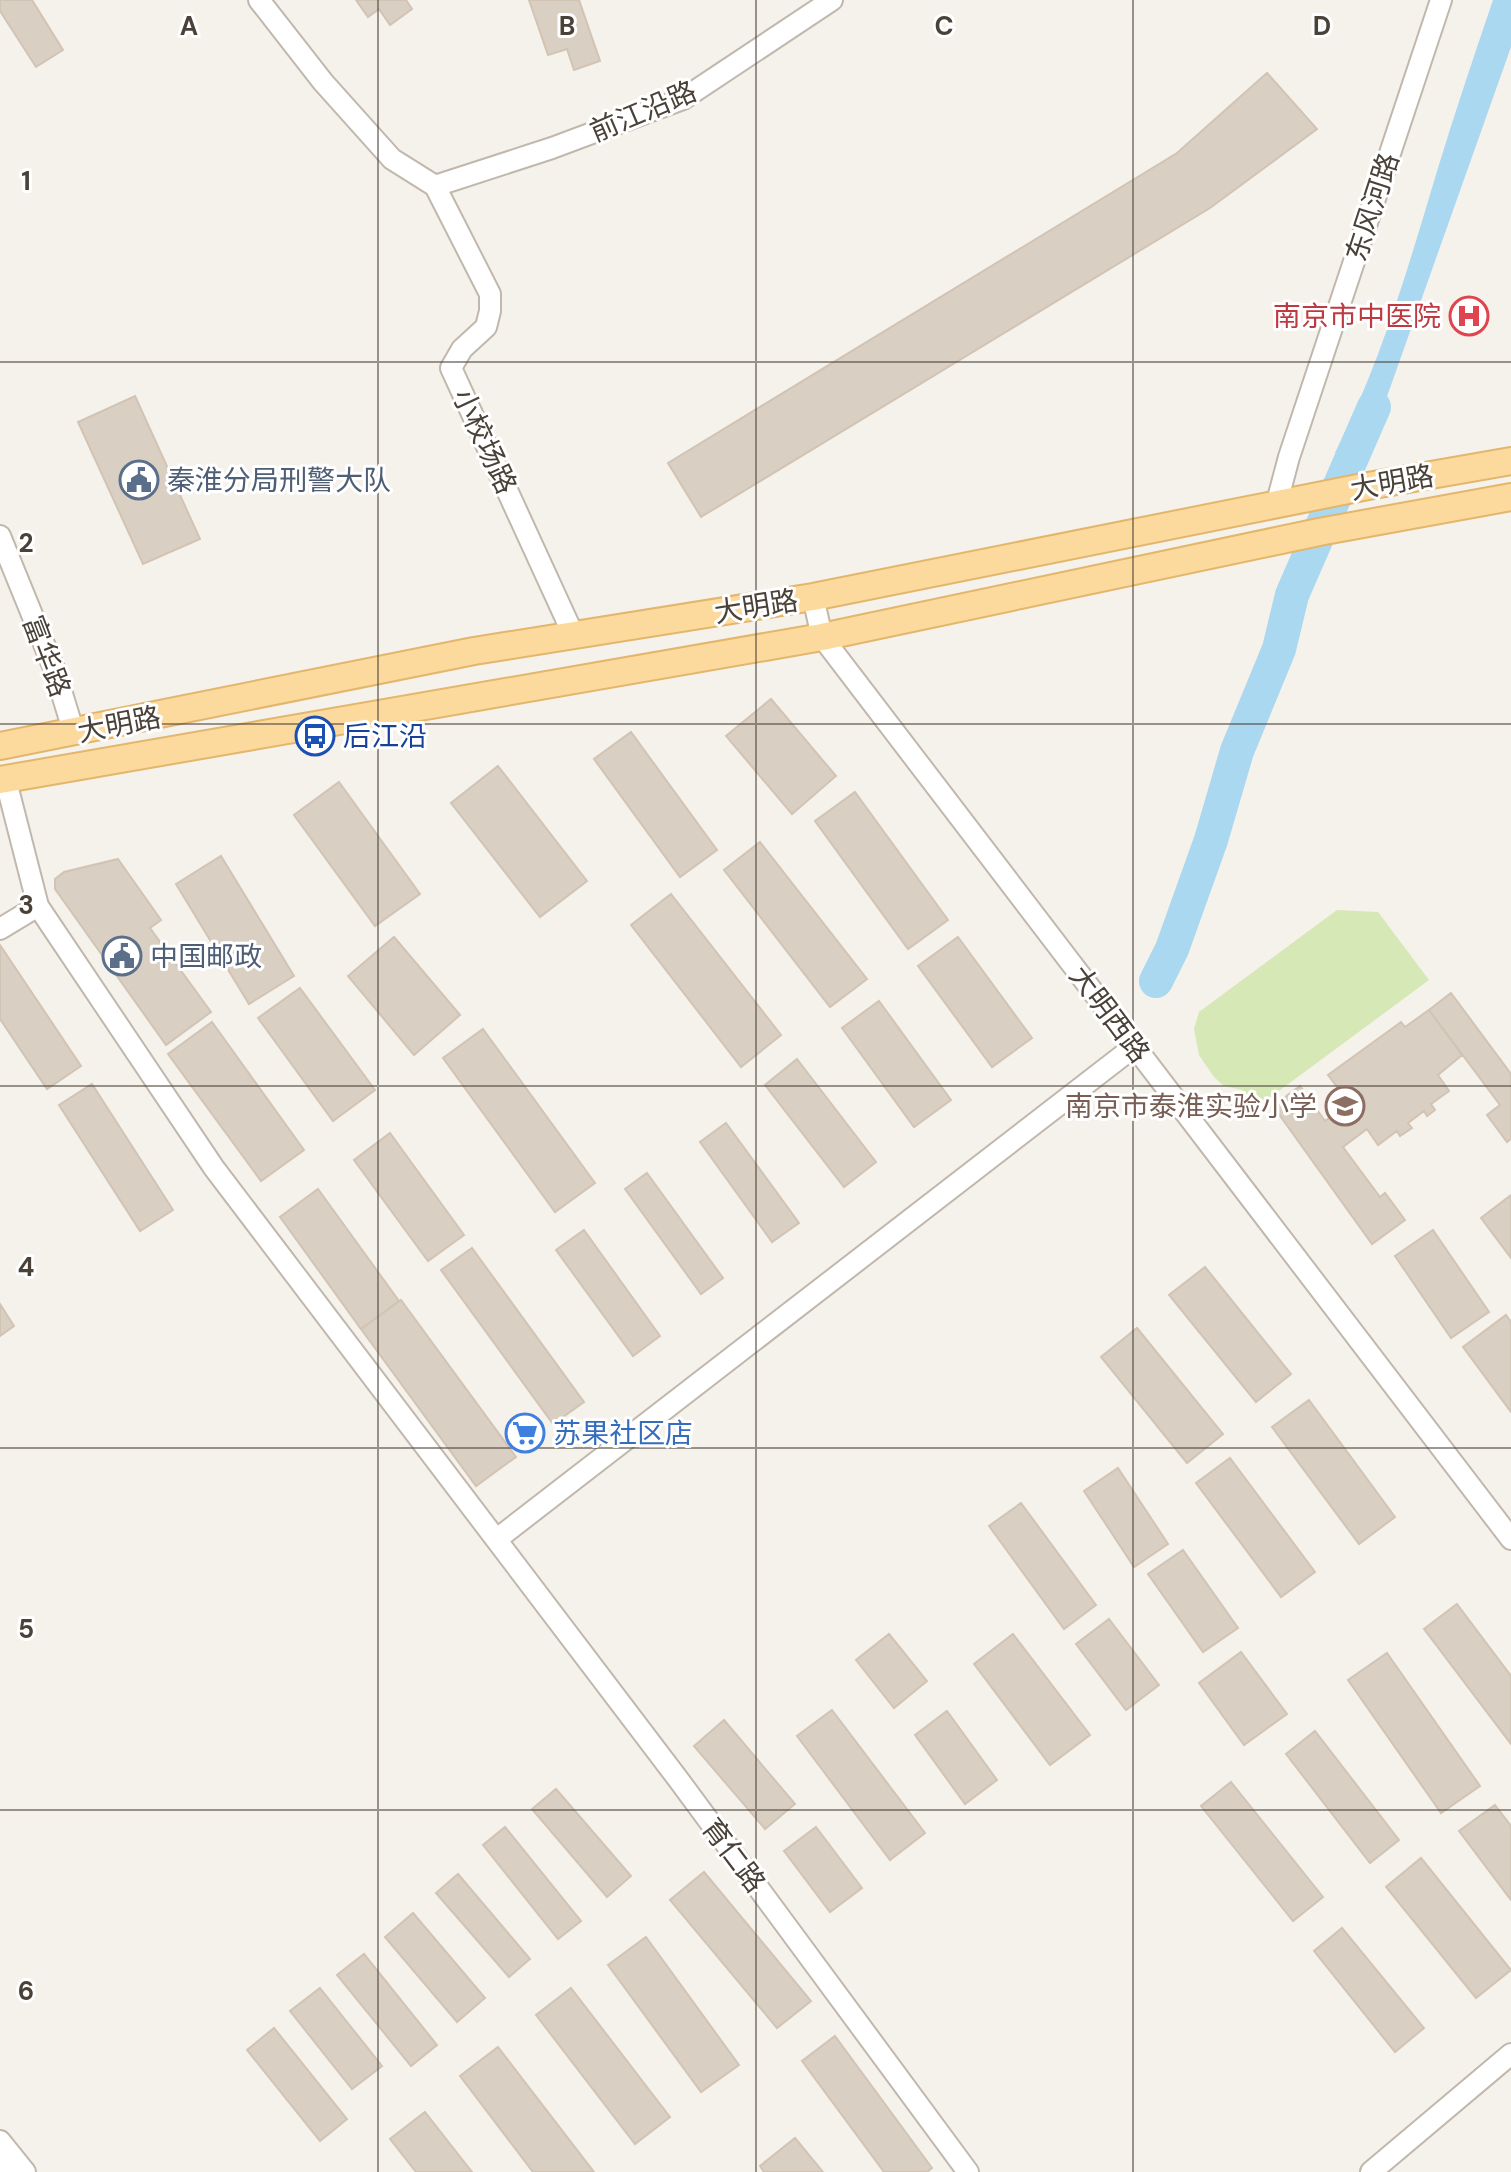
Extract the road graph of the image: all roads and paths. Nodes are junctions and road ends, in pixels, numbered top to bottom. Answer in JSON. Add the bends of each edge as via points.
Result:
{"nodes":[{"id":1,"x":259,"y":0,"type":"edge"},
{"id":2,"x":832,"y":0,"type":"edge"},
{"id":3,"x":1441,"y":0,"type":"edge"},
{"id":4,"x":435,"y":186,"type":"junction"},
{"id":5,"x":1511,"y":461,"type":"edge"},
{"id":6,"x":1511,"y":497,"type":"edge"},
{"id":7,"x":1276,"y":506,"type":"junction"},
{"id":8,"x":0,"y":536,"type":"edge"},
{"id":9,"x":813,"y":597,"type":"junction"},
{"id":10,"x":573,"y":634,"type":"junction"},
{"id":11,"x":822,"y":637,"type":"junction"},
{"id":12,"x":74,"y":733,"type":"junction"},
{"id":13,"x":0,"y":746,"type":"edge"},
{"id":14,"x":1,"y":779,"type":"edge"},
{"id":15,"x":38,"y":906,"type":"junction"},
{"id":16,"x":0,"y":929,"type":"edge"},
{"id":17,"x":1135,"y":1046,"type":"junction"},
{"id":18,"x":497,"y":1539,"type":"junction"},
{"id":19,"x":1511,"y":1539,"type":"edge"},
{"id":20,"x":1511,"y":2054,"type":"edge"},
{"id":21,"x":0,"y":2141,"type":"edge"},
{"id":22,"x":0,"y":2167,"type":"edge"},
{"id":23,"x":4,"y":2172,"type":"edge"},
{"id":24,"x":25,"y":2172,"type":"edge"},
{"id":25,"x":968,"y":2172,"type":"edge"},
{"id":26,"x":1371,"y":2172,"type":"edge"}],
"edges":[{"from":1,"to":4,"type":"street","via":[[392,159]]},
{"from":2,"to":4,"type":"street","name":"前江沿路","via":[[683,99]]},
{"from":3,"to":7,"type":"street","name":"东风河路"},
{"from":4,"to":10,"type":"street","name":"小校场路","via":[[490,294],[486,327],[451,368]]},
{"from":5,"to":7,"type":"main road","name":"大明路"},
{"from":6,"to":11,"type":"main road","name":"大明路"},
{"from":7,"to":9,"type":"main road","name":"大明路"},
{"from":8,"to":12,"type":"street","name":"富华路","via":[[55,671]]},
{"from":9,"to":10,"type":"main road","name":"大明路"},
{"from":9,"to":11,"type":"street","name":"大明西路"},
{"from":10,"to":12,"type":"main road","name":"大明路"},
{"from":11,"to":14,"type":"main road","name":"大明路"},
{"from":11,"to":17,"type":"street","name":"大明西路"},
{"from":12,"to":13,"type":"main road","name":"大明路"},
{"from":14,"to":15,"type":"street","name":"育仁路"},
{"from":15,"to":16,"type":"street"},
{"from":15,"to":18,"type":"street","name":"育仁路","via":[[214,1168]]},
{"from":17,"to":18,"type":"street"},
{"from":17,"to":19,"type":"street","name":"大明西路"},
{"from":18,"to":25,"type":"street","name":"育仁路"},
{"from":20,"to":26,"type":"street"},
{"from":21,"to":24,"type":"street"},
{"from":22,"to":23,"type":"street"}]}
